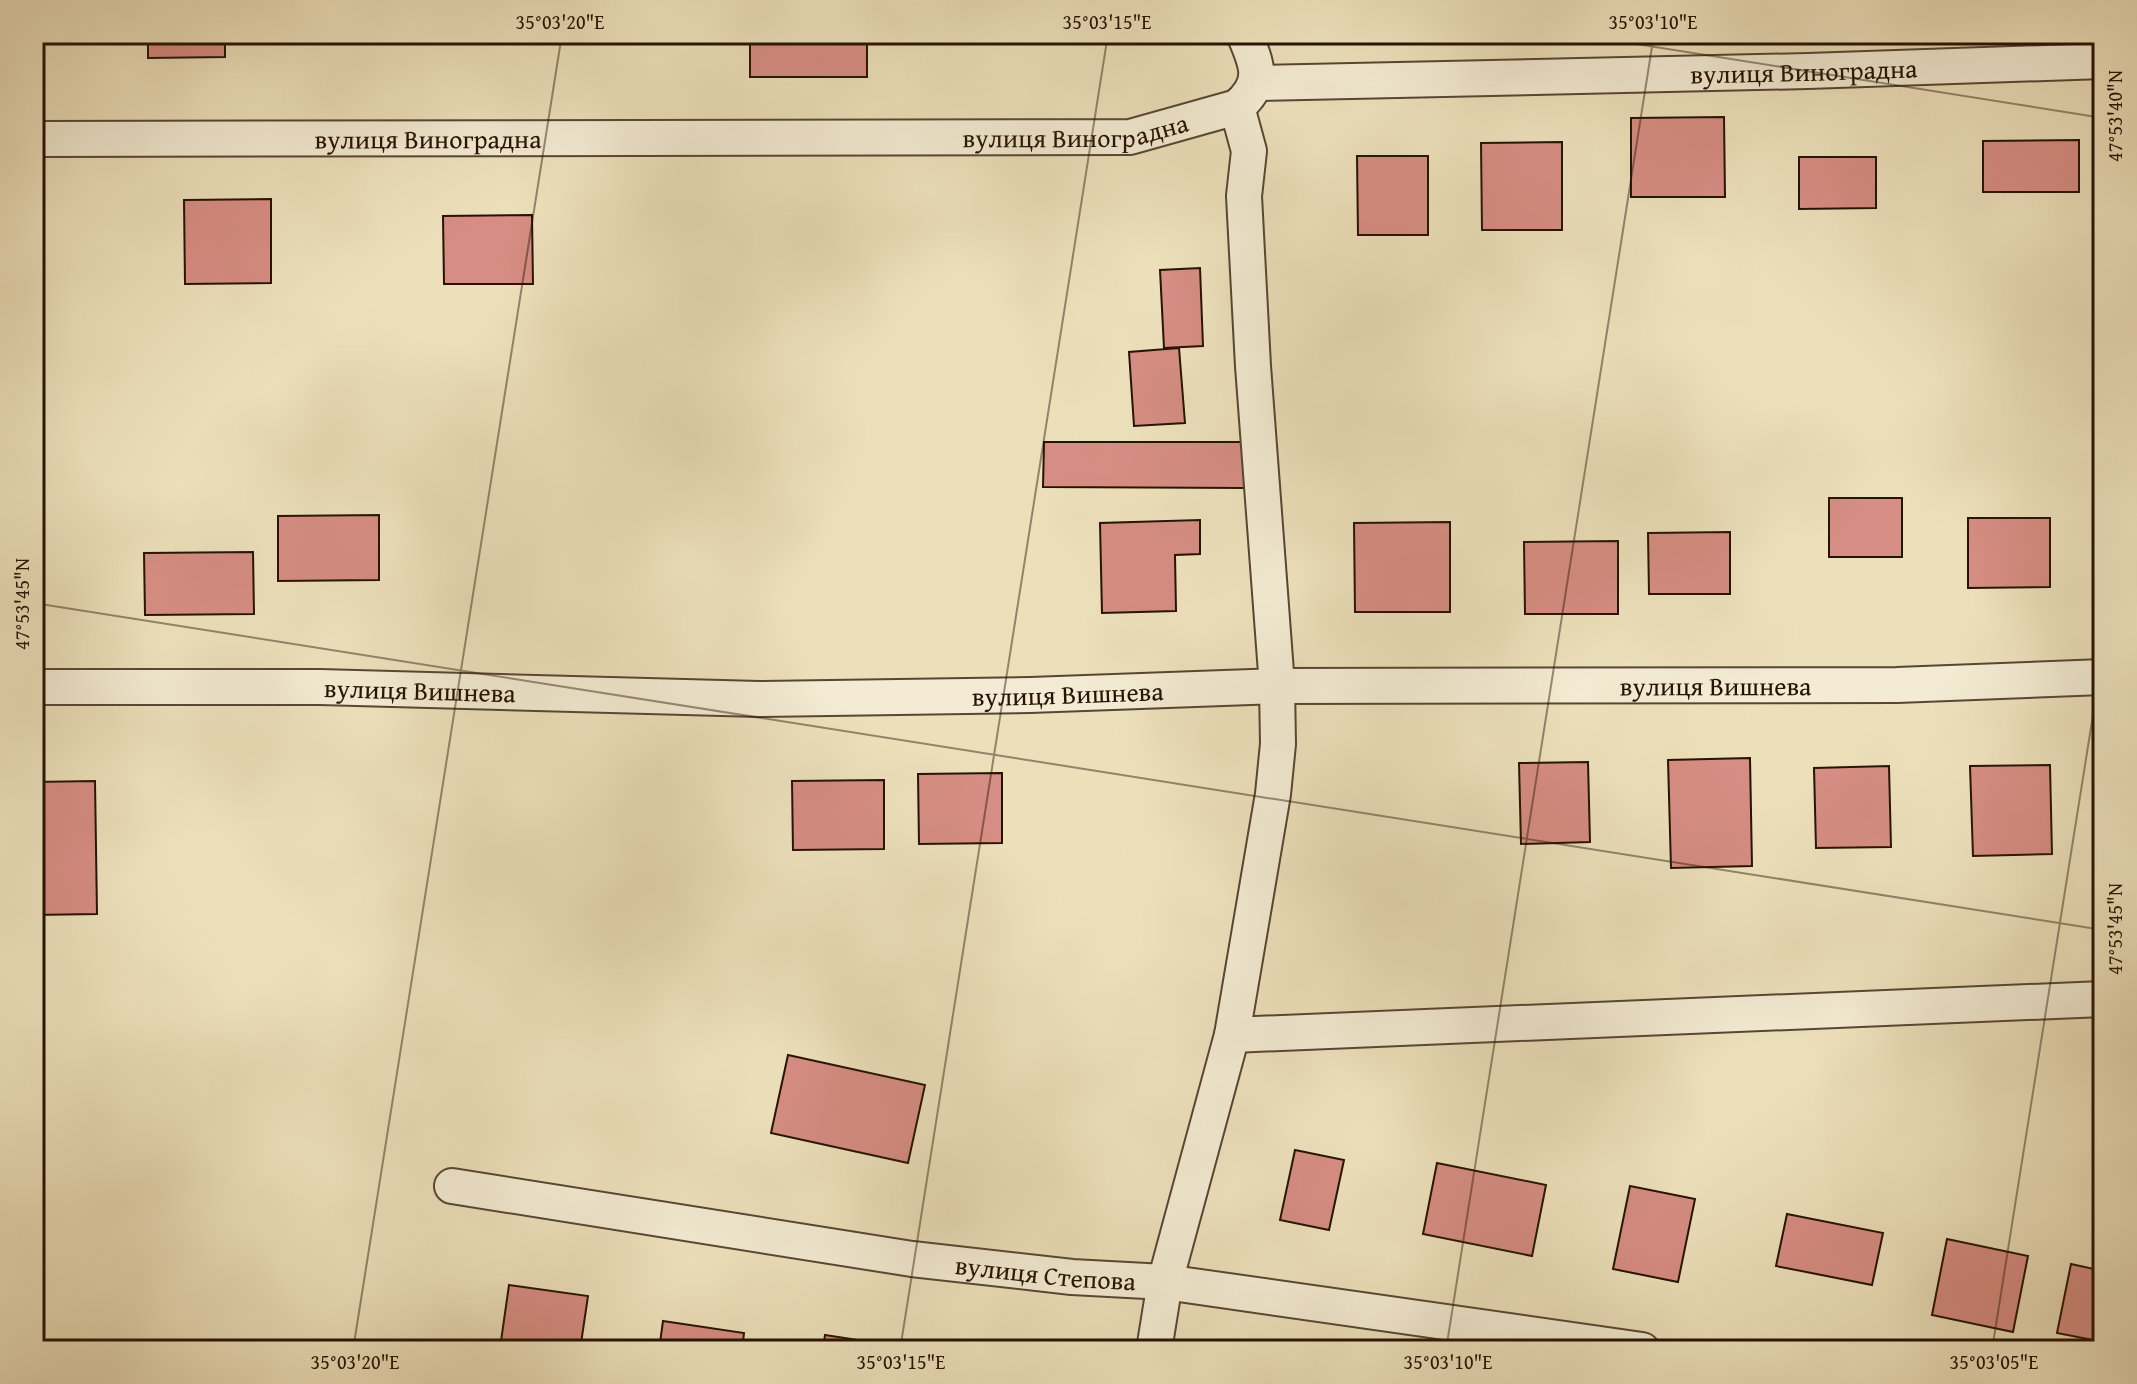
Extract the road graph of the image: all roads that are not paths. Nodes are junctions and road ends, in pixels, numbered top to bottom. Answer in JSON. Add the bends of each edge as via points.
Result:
{"nodes":[{"id":1,"x":1244,"y":34,"type":"edge"},
{"id":2,"x":2103,"y":61,"type":"edge"},
{"id":3,"x":1246,"y":95,"type":"junction"},
{"id":4,"x":34,"y":139,"type":"edge"},
{"id":5,"x":2103,"y":677,"type":"edge"},
{"id":6,"x":1277,"y":686,"type":"junction"},
{"id":7,"x":34,"y":687,"type":"edge"},
{"id":8,"x":2103,"y":999,"type":"edge"},
{"id":9,"x":1232,"y":1035,"type":"junction"},
{"id":10,"x":452,"y":1186,"type":"dead end"},
{"id":11,"x":1165,"y":1282,"type":"junction"},
{"id":12,"x":1154,"y":1350,"type":"edge"},
{"id":13,"x":1642,"y":1350,"type":"edge"}],
"edges":[{"from":1,"to":3,"type":"street","via":[[1257,70]]},
{"from":2,"to":3,"type":"street","name":"вулиця Виноградна"},
{"from":3,"to":4,"type":"street","name":"вулиця Виноградна","via":[[1130,137],[1088,139]]},
{"from":3,"to":6,"type":"street","via":[[1249,151],[1244,196]]},
{"from":5,"to":6,"type":"street","name":"вулиця Вишнева","via":[[1897,685]]},
{"from":6,"to":7,"type":"street","name":"вулиця Вишнева","via":[[759,699],[320,687]]},
{"from":6,"to":9,"type":"street","via":[[1273,794]]},
{"from":8,"to":9,"type":"street"},
{"from":9,"to":11,"type":"street"},
{"from":10,"to":11,"type":"street","name":"вулиця Степова","via":[[912,1259]]},
{"from":11,"to":12,"type":"street"},
{"from":11,"to":13,"type":"street","name":"вулиця Степова"}]}
